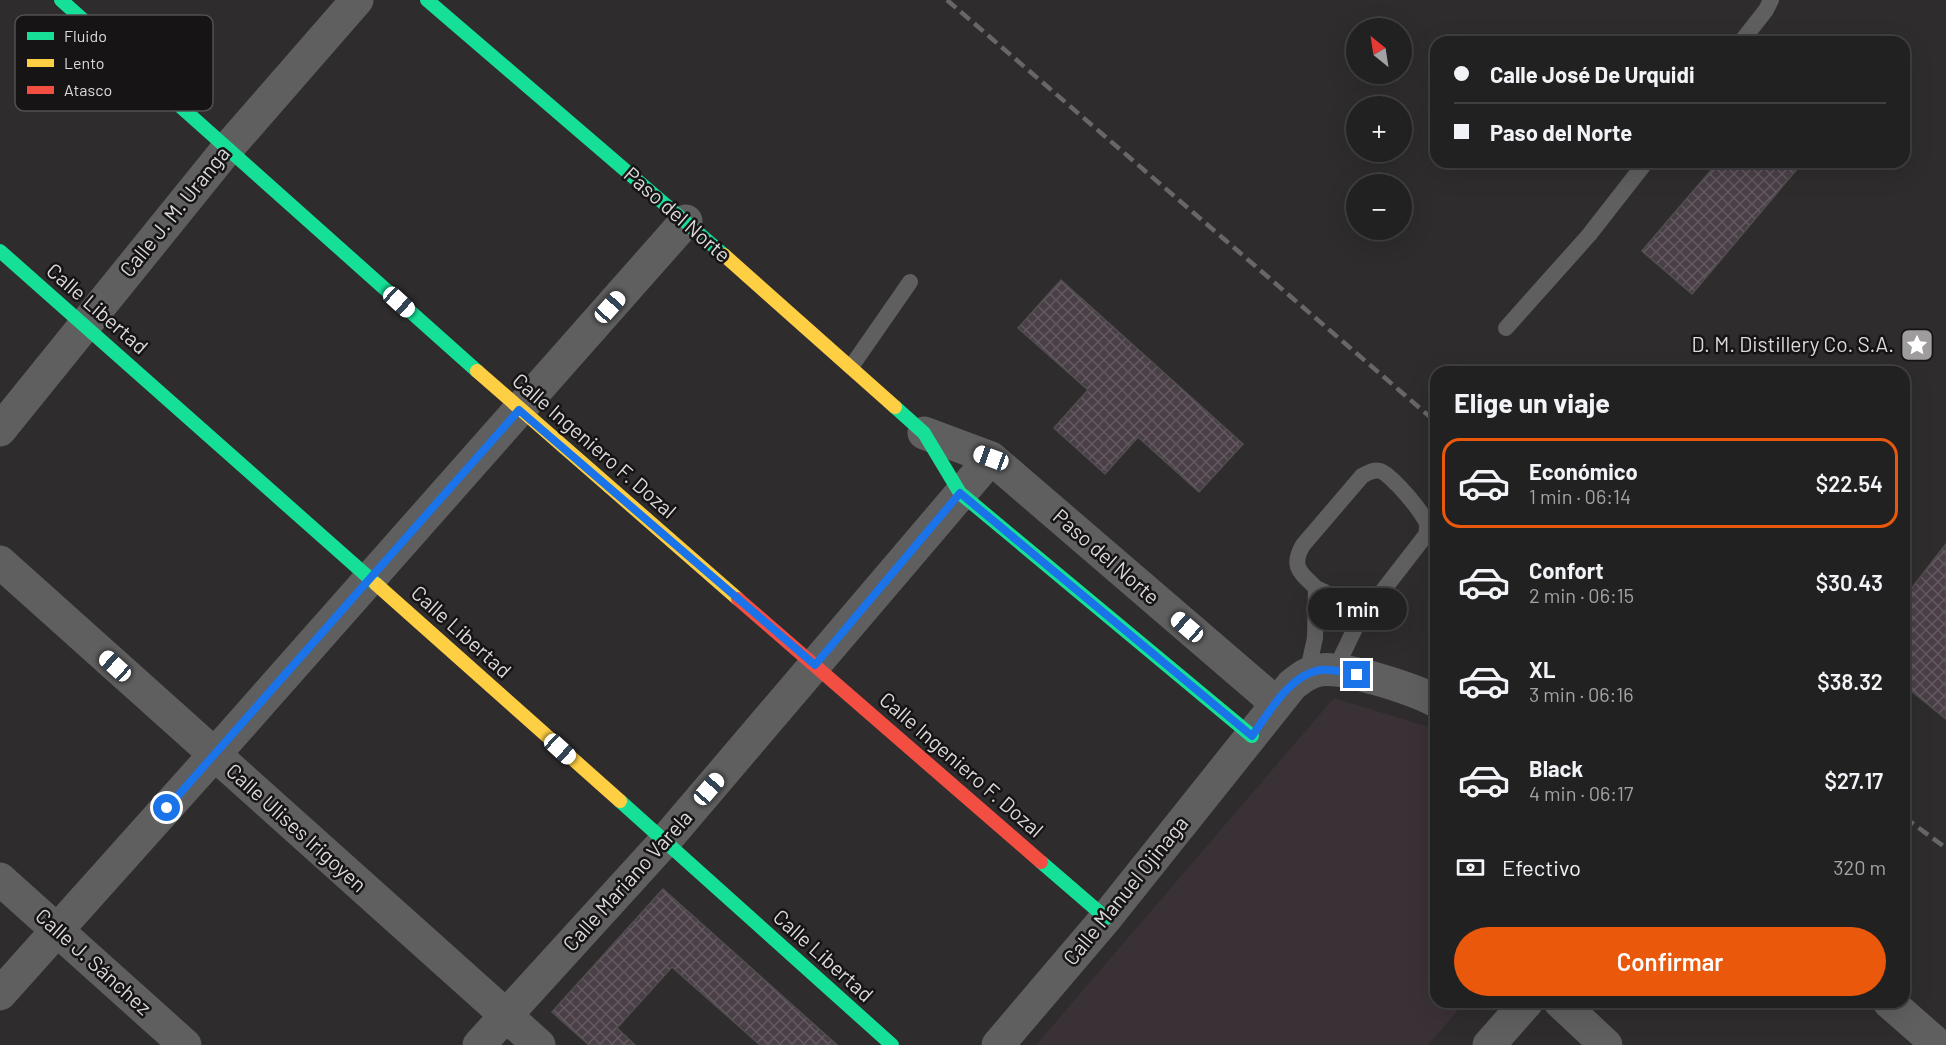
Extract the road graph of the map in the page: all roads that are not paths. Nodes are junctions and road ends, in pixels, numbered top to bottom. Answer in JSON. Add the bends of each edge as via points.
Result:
{"nodes":[{"id":1,"x":61,"y":0,"type":"edge"},
{"id":2,"x":357,"y":0,"type":"edge"},
{"id":3,"x":427,"y":0,"type":"edge"},
{"id":4,"x":1771,"y":0,"type":"edge"},
{"id":5,"x":78,"y":15,"type":"edge"},
{"id":6,"x":1746,"y":36,"type":"edge"},
{"id":7,"x":184,"y":111,"type":"edge"},
{"id":8,"x":226,"y":149,"type":"junction"},
{"id":9,"x":1641,"y":168,"type":"edge"},
{"id":10,"x":686,"y":221,"type":"junction"},
{"id":11,"x":0,"y":251,"type":"edge"},
{"id":12,"x":910,"y":282,"type":"dead end"},
{"id":13,"x":84,"y":325,"type":"junction"},
{"id":14,"x":1506,"y":328,"type":"dead end"},
{"id":15,"x":851,"y":367,"type":"junction"},
{"id":16,"x":519,"y":410,"type":"junction"},
{"id":17,"x":0,"y":430,"type":"edge"},
{"id":18,"x":924,"y":433,"type":"junction"},
{"id":19,"x":991,"y":458,"type":"junction"},
{"id":20,"x":960,"y":493,"type":"junction"},
{"id":21,"x":0,"y":562,"type":"edge"},
{"id":22,"x":370,"y":578,"type":"junction"},
{"id":23,"x":1316,"y":588,"type":"junction"},
{"id":24,"x":1366,"y":612,"type":"junction"},
{"id":25,"x":815,"y":665,"type":"junction"},
{"id":26,"x":1321,"y":672,"type":"junction"},
{"id":27,"x":1430,"y":698,"type":"edge"},
{"id":28,"x":1276,"y":703,"type":"junction"},
{"id":29,"x":1252,"y":736,"type":"junction"},
{"id":30,"x":214,"y":755,"type":"junction"},
{"id":31,"x":664,"y":842,"type":"junction"},
{"id":32,"x":0,"y":879,"type":"edge"},
{"id":33,"x":1106,"y":918,"type":"junction"},
{"id":34,"x":57,"y":930,"type":"junction"},
{"id":35,"x":0,"y":994,"type":"edge"},
{"id":36,"x":1522,"y":1008,"type":"edge"},
{"id":37,"x":1566,"y":1008,"type":"edge"},
{"id":38,"x":1896,"y":1008,"type":"edge"},
{"id":39,"x":506,"y":1016,"type":"junction"},
{"id":40,"x":185,"y":1045,"type":"edge"},
{"id":41,"x":479,"y":1045,"type":"edge"},
{"id":42,"x":539,"y":1045,"type":"edge"},
{"id":43,"x":892,"y":1045,"type":"edge"},
{"id":44,"x":998,"y":1045,"type":"edge"},
{"id":45,"x":1489,"y":1045,"type":"edge"},
{"id":46,"x":1606,"y":1045,"type":"edge"},
{"id":47,"x":1938,"y":1045,"type":"edge"}],
"edges":[{"from":1,"to":5,"type":"street","name":"Calle Ingeniero F. Dozal"},
{"from":2,"to":8,"type":"street","name":"Calle J. M. Uranga"},
{"from":3,"to":10,"type":"street","name":"Paso del Norte"},
{"from":4,"to":6,"type":"lane"},
{"from":7,"to":8,"type":"street","name":"Calle Ingeniero F. Dozal"},
{"from":8,"to":13,"type":"street","name":"Calle J. M. Uranga"},
{"from":8,"to":16,"type":"street","name":"Calle Ingeniero F. Dozal"},
{"from":9,"to":14,"type":"lane","via":[[1589,235]]},
{"from":10,"to":15,"type":"street","name":"Paso del Norte"},
{"from":10,"to":16,"type":"street"},
{"from":11,"to":13,"type":"street","name":"Calle Libertad"},
{"from":12,"to":15,"type":"lane"},
{"from":13,"to":17,"type":"street","name":"Calle J. M. Uranga"},
{"from":13,"to":22,"type":"street","name":"Calle Libertad"},
{"from":15,"to":18,"type":"street","name":"Paso del Norte"},
{"from":16,"to":22,"type":"street"},
{"from":16,"to":25,"type":"street","name":"Calle Ingeniero F. Dozal"},
{"from":18,"to":19,"type":"street","name":"Paso del Norte"},
{"from":18,"to":20,"type":"street","name":"Paso del Norte"},
{"from":19,"to":20,"type":"street","name":"Calle Mariano Varela"},
{"from":19,"to":28,"type":"street","name":"Paso del Norte"},
{"from":20,"to":25,"type":"street","name":"Calle Mariano Varela"},
{"from":20,"to":29,"type":"street","name":"Paso del Norte"},
{"from":21,"to":30,"type":"street","name":"Calle Ulises Irigoyen"},
{"from":22,"to":30,"type":"street"},
{"from":22,"to":31,"type":"street","name":"Calle Libertad"},
{"from":23,"to":24,"type":"lane"},
{"from":23,"to":24,"type":"lane","via":[[1299,571],[1297,561],[1303,545],[1362,476],[1378,470],[1387,473],[1422,515],[1426,535]]},
{"from":23,"to":26,"type":"lane","via":[[1315,638]]},
{"from":24,"to":26,"type":"lane"},
{"from":25,"to":31,"type":"street","name":"Calle Mariano Varela"},
{"from":25,"to":33,"type":"street","name":"Calle Ingeniero F. Dozal"},
{"from":26,"to":27,"type":"street","via":[[1379,680]]},
{"from":26,"to":28,"type":"street","via":[[1292,685]]},
{"from":28,"to":29,"type":"street"},
{"from":29,"to":33,"type":"street","name":"Calle Manuel Ojinaga"},
{"from":30,"to":34,"type":"street"},
{"from":30,"to":39,"type":"street","name":"Calle Ulises Irigoyen"},
{"from":31,"to":39,"type":"street","name":"Calle Mariano Varela"},
{"from":31,"to":43,"type":"street","name":"Calle Libertad"},
{"from":32,"to":34,"type":"street","name":"Calle J. Sánchez"},
{"from":33,"to":44,"type":"street","name":"Calle Manuel Ojinaga"},
{"from":34,"to":35,"type":"street"},
{"from":34,"to":40,"type":"street","name":"Calle J. Sánchez"},
{"from":36,"to":45,"type":"street"},
{"from":37,"to":46,"type":"street"},
{"from":38,"to":47,"type":"street"},
{"from":39,"to":41,"type":"street","name":"Calle Mariano Varela"},
{"from":39,"to":42,"type":"street","name":"Calle Ulises Irigoyen"}]}
